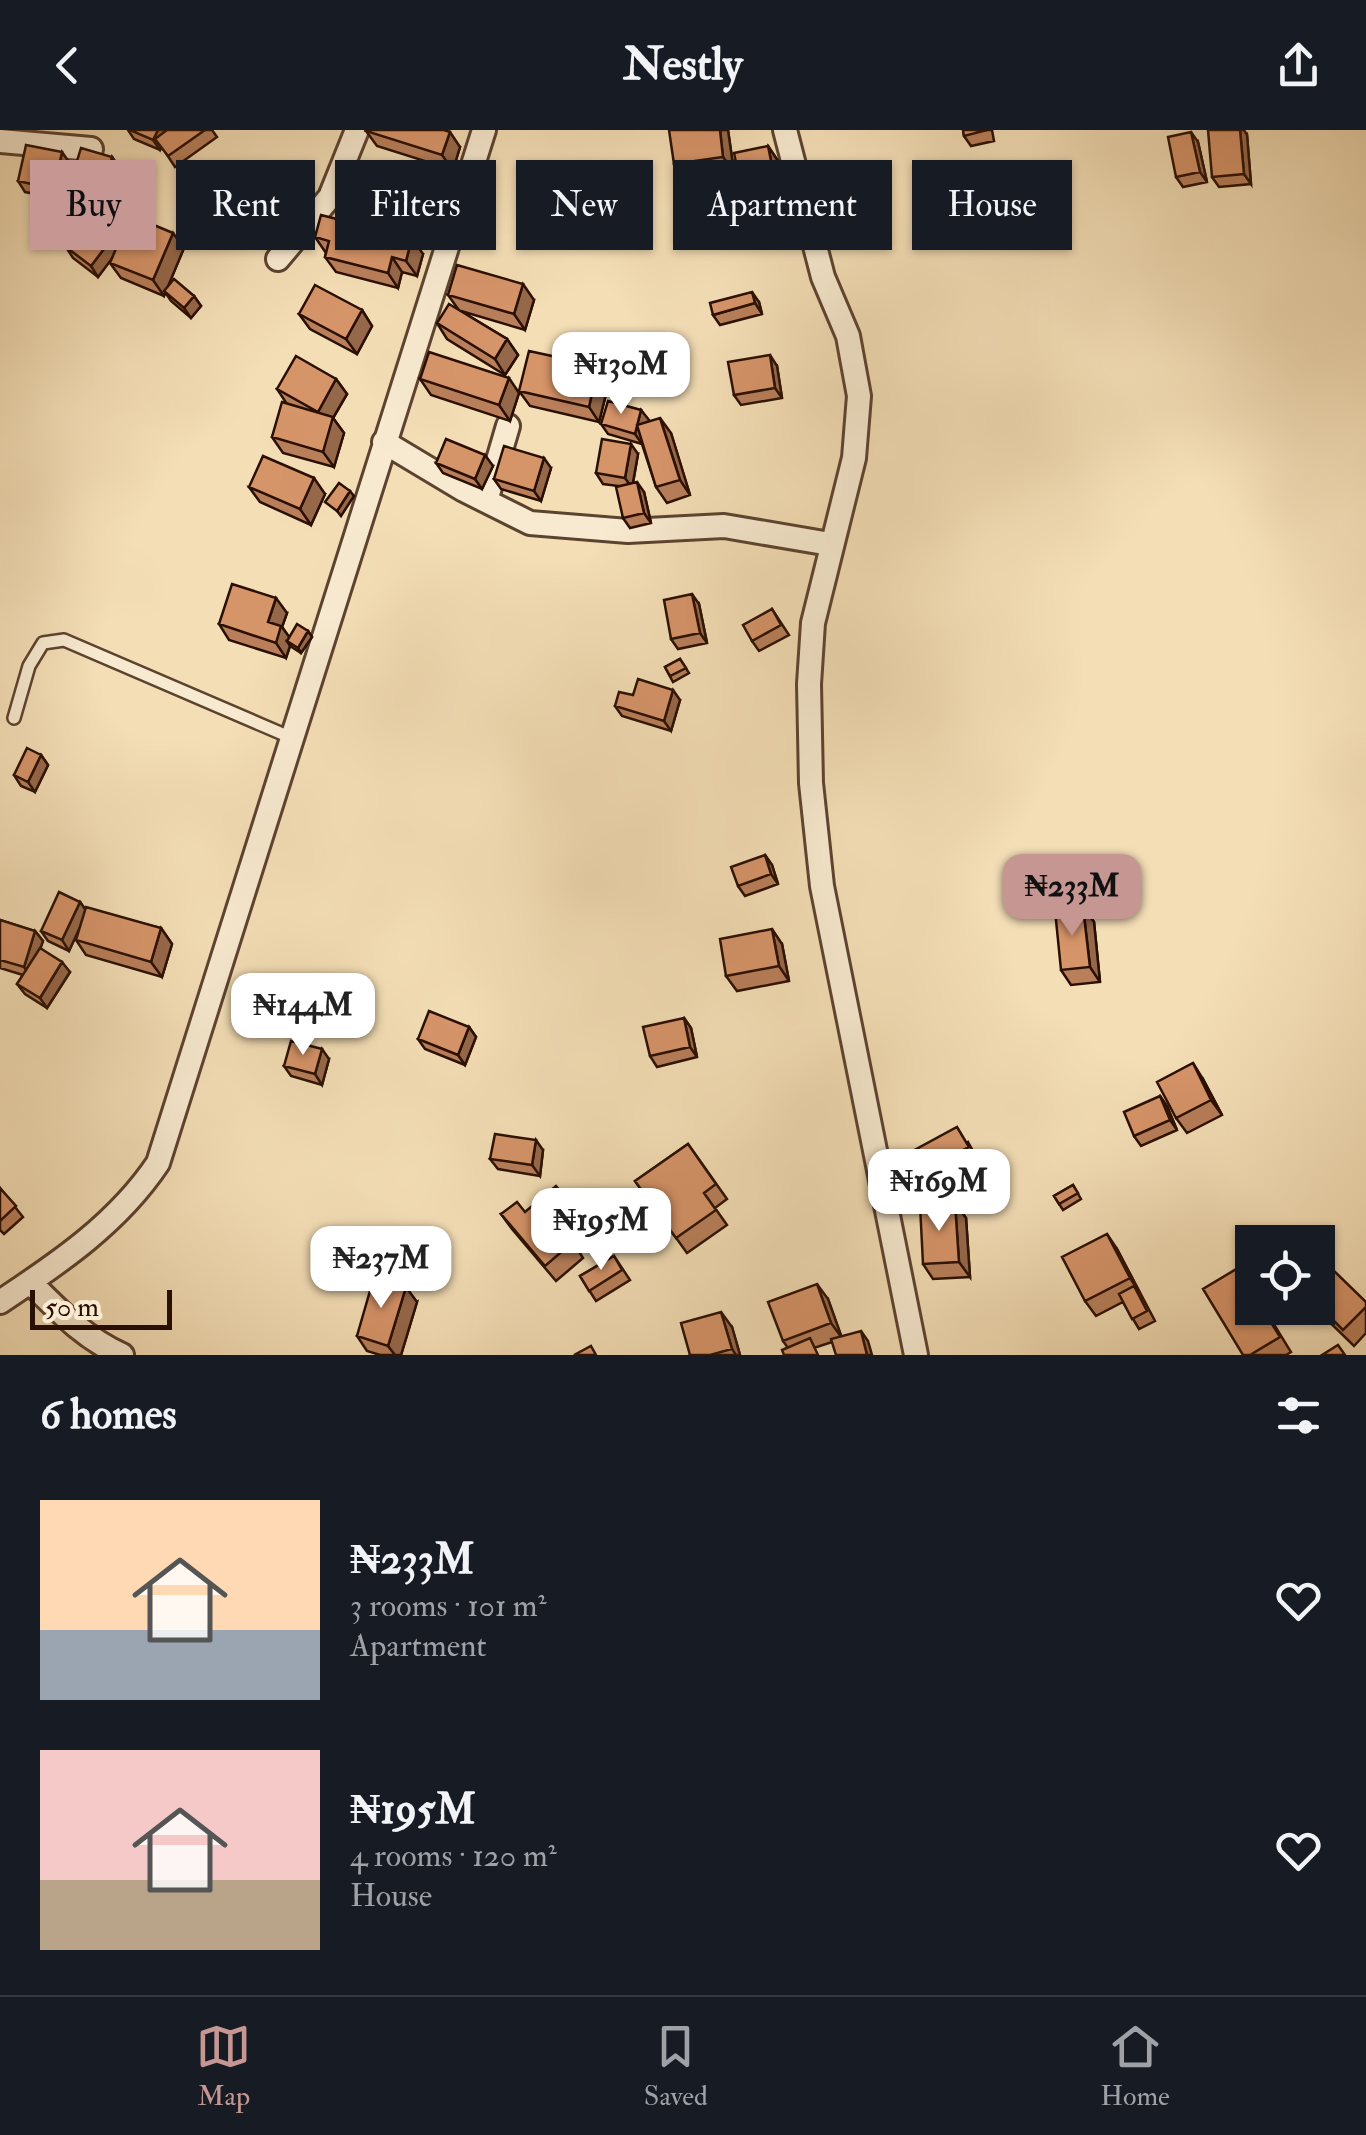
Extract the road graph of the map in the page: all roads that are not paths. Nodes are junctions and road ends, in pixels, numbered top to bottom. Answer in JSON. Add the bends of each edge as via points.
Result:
{"nodes":[{"id":1,"x":358,"y":130,"type":"edge"},
{"id":2,"x":484,"y":130,"type":"edge"},
{"id":3,"x":784,"y":130,"type":"edge"},
{"id":4,"x":0,"y":141,"type":"edge"},
{"id":5,"x":91,"y":149,"type":"edge"},
{"id":6,"x":278,"y":260,"type":"dead end"},
{"id":7,"x":508,"y":426,"type":"dead end"},
{"id":8,"x":384,"y":442,"type":"junction"},
{"id":9,"x":486,"y":501,"type":"junction"},
{"id":10,"x":830,"y":544,"type":"junction"},
{"id":11,"x":14,"y":718,"type":"dead end"},
{"id":12,"x":292,"y":738,"type":"junction"},
{"id":13,"x":30,"y":1282,"type":"junction"},
{"id":14,"x":0,"y":1302,"type":"edge"},
{"id":15,"x":122,"y":1355,"type":"edge"},
{"id":16,"x":916,"y":1355,"type":"edge"}],
"edges":[{"from":1,"to":6,"type":"street","via":[[330,196]]},
{"from":2,"to":8,"type":"street"},
{"from":3,"to":10,"type":"street","via":[[823,277],[848,336],[859,396],[854,458]]},
{"from":4,"to":5,"type":"street"},
{"from":7,"to":9,"type":"street"},
{"from":8,"to":9,"type":"street"},
{"from":8,"to":12,"type":"street"},
{"from":9,"to":10,"type":"street","via":[[530,524],[628,531],[724,526]]},
{"from":10,"to":16,"type":"street","via":[[812,623],[809,684],[822,886]]},
{"from":11,"to":12,"type":"lane","via":[[42,644],[64,640]]},
{"from":12,"to":13,"type":"street","via":[[158,1164],[128,1205]]},
{"from":13,"to":14,"type":"street"},
{"from":13,"to":15,"type":"street","via":[[72,1324]]}]}
